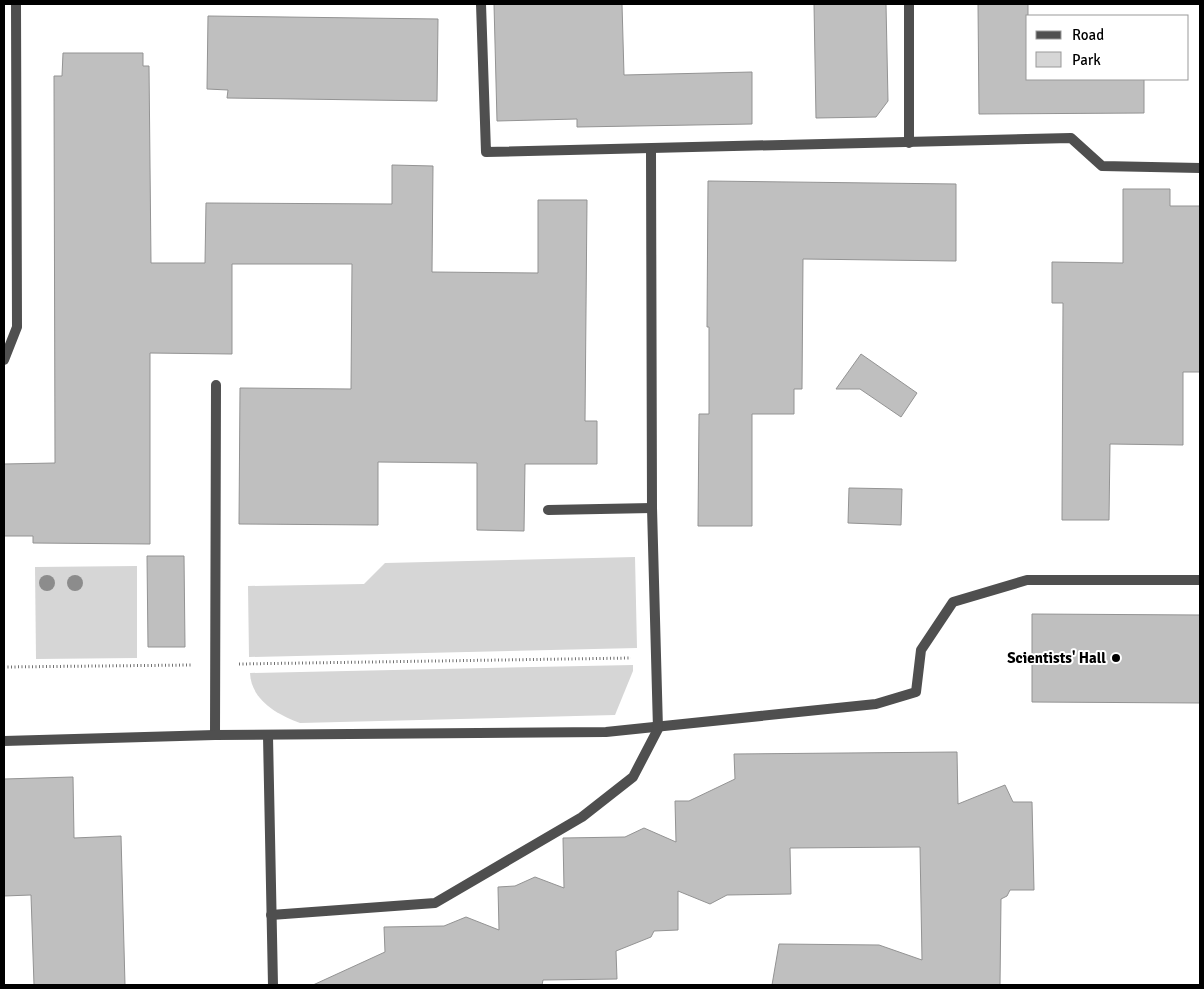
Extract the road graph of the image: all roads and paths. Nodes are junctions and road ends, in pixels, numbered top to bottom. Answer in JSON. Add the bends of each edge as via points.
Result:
{"nodes":[{"id":1,"x":16,"y":4,"type":"edge"},
{"id":2,"x":481,"y":4,"type":"edge"},
{"id":3,"x":908,"y":4,"type":"edge"},
{"id":4,"x":909,"y":143,"type":"junction"},
{"id":5,"x":651,"y":150,"type":"junction"},
{"id":6,"x":1200,"y":168,"type":"edge"},
{"id":7,"x":4,"y":360,"type":"edge"},
{"id":8,"x":216,"y":385,"type":"dead end"},
{"id":9,"x":652,"y":508,"type":"junction"},
{"id":10,"x":548,"y":510,"type":"dead end"},
{"id":11,"x":1200,"y":580,"type":"edge"},
{"id":12,"x":655,"y":657,"type":"junction"},
{"id":13,"x":216,"y":665,"type":"junction"},
{"id":14,"x":4,"y":666,"type":"edge"},
{"id":15,"x":658,"y":729,"type":"junction"},
{"id":16,"x":214,"y":735,"type":"junction"},
{"id":17,"x":268,"y":736,"type":"junction"},
{"id":18,"x":4,"y":741,"type":"edge"},
{"id":19,"x":271,"y":915,"type":"junction"},
{"id":20,"x":272,"y":985,"type":"edge"}],
"edges":[{"from":1,"to":7,"type":"street","via":[[17,327]]},
{"from":2,"to":5,"type":"street","via":[[486,152]]},
{"from":3,"to":4,"type":"street"},
{"from":4,"to":5,"type":"street"},
{"from":4,"to":6,"type":"street","via":[[1071,138],[1102,166]]},
{"from":5,"to":9,"type":"street"},
{"from":8,"to":13,"type":"street"},
{"from":9,"to":10,"type":"street"},
{"from":9,"to":12,"type":"street"},
{"from":11,"to":15,"type":"street","via":[[1027,580],[953,602],[921,650],[916,692],[876,704]]},
{"from":12,"to":13,"type":"path"},
{"from":12,"to":15,"type":"street"},
{"from":13,"to":14,"type":"path"},
{"from":13,"to":16,"type":"street"},
{"from":15,"to":17,"type":"street"},
{"from":15,"to":19,"type":"street","via":[[633,777],[590,812],[434,903]]},
{"from":16,"to":17,"type":"street"},
{"from":16,"to":18,"type":"street"},
{"from":17,"to":19,"type":"street"},
{"from":19,"to":20,"type":"street"}]}
